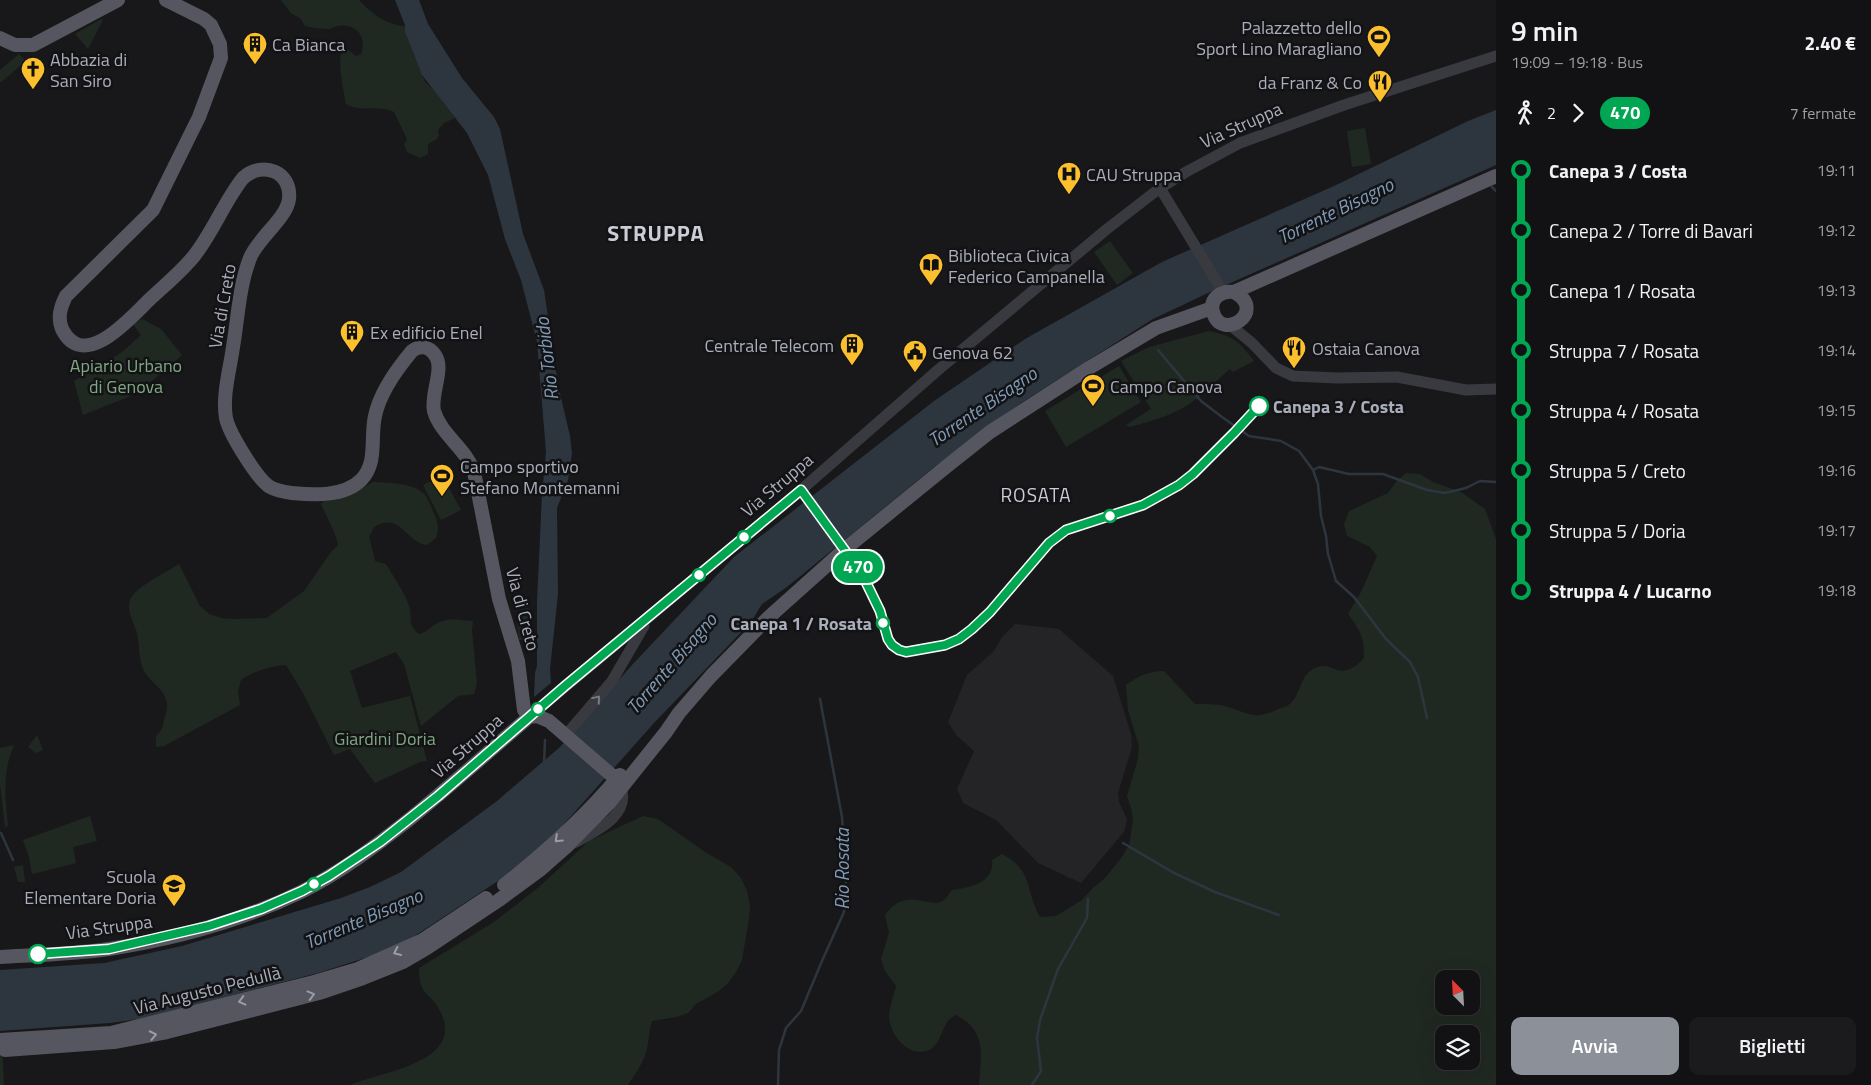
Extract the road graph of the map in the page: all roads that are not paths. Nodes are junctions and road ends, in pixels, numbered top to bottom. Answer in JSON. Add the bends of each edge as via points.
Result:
{"nodes":[{"id":1,"x":118,"y":0,"type":"edge"},
{"id":2,"x":166,"y":0,"type":"edge"},
{"id":3,"x":0,"y":38,"type":"edge"},
{"id":4,"x":1496,"y":56,"type":"edge"},
{"id":5,"x":1496,"y":176,"type":"edge"},
{"id":6,"x":1160,"y":188,"type":"junction"},
{"id":7,"x":1230,"y":292,"type":"junction"},
{"id":8,"x":1214,"y":313,"type":"junction"},
{"id":9,"x":1236,"y":322,"type":"junction"},
{"id":10,"x":1496,"y":389,"type":"edge"},
{"id":11,"x":656,"y":611,"type":"junction"},
{"id":12,"x":607,"y":652,"type":"junction"},
{"id":13,"x":618,"y":670,"type":"junction"},
{"id":14,"x":551,"y":698,"type":"junction"},
{"id":15,"x":529,"y":717,"type":"junction"},
{"id":16,"x":549,"y":721,"type":"junction"},
{"id":17,"x":566,"y":737,"type":"junction"},
{"id":18,"x":616,"y":780,"type":"junction"},
{"id":19,"x":0,"y":957,"type":"edge"},
{"id":20,"x":2,"y":1045,"type":"edge"}],
"edges":[{"from":1,"to":3,"type":"main road","via":[[33,45],[15,45]]},
{"from":2,"to":15,"type":"main road","name":"Via di Creto","via":[[211,25],[220,44],[221,58],[199,117],[153,210],[66,296],[59,319],[62,329],[70,340],[80,345],[105,340],[193,257],[243,178],[251,171],[264,168],[281,176],[289,192],[288,205],[252,252],[245,273],[226,396],[226,418],[231,432],[256,473],[270,487],[302,493],[345,490],[361,480],[371,467],[375,416],[384,391],[412,351],[424,347],[433,352],[438,363],[434,409],[438,420],[467,457],[474,472],[492,568],[518,662],[524,710]]},
{"from":4,"to":6,"type":"street","name":"Via Struppa","via":[[1344,105],[1240,143]]},
{"from":5,"to":7,"type":"main road"},
{"from":6,"to":7,"type":"street","via":[[1194,243]]},
{"from":6,"to":11,"type":"street","name":"Via Struppa","via":[[938,370]]},
{"from":7,"to":8,"type":"main road","via":[[1217,296]]},
{"from":7,"to":9,"type":"main road","via":[[1246,307],[1246,314]]},
{"from":8,"to":9,"type":"main road","via":[[1219,322]]},
{"from":8,"to":18,"type":"main road","via":[[1156,328],[1029,406],[940,471],[794,593],[654,734]]},
{"from":9,"to":10,"type":"street","via":[[1276,368],[1293,376],[1397,377],[1466,390]]},
{"from":11,"to":12,"type":"street","name":"Via Struppa"},
{"from":11,"to":13,"type":"street","via":[[639,632]]},
{"from":12,"to":13,"type":"street","via":[[619,652]]},
{"from":12,"to":14,"type":"street","name":"Via Struppa"},
{"from":17,"to":13,"type":"street","one_way":true},
{"from":14,"to":15,"type":"street","name":"Via Struppa"},
{"from":14,"to":16,"type":"street","via":[[547,709]]},
{"from":15,"to":16,"type":"main road","via":[[537,716]]},
{"from":15,"to":19,"type":"main road","name":"Via Struppa","via":[[380,842],[329,876],[293,895],[238,918],[173,936],[98,950]]},
{"from":16,"to":17,"type":"main road"},
{"from":17,"to":18,"type":"main road"},
{"from":18,"to":20,"type":"main road","name":"Via Augusto Pedullà","one_way":true,"via":[[533,862],[491,894],[421,941],[358,969],[111,1033]]},
{"from":20,"to":18,"type":"main road","name":"Via Augusto Pedullà","one_way":true,"via":[[105,1043],[167,1032],[318,993],[403,962],[458,928],[541,869],[609,803]]}]}
